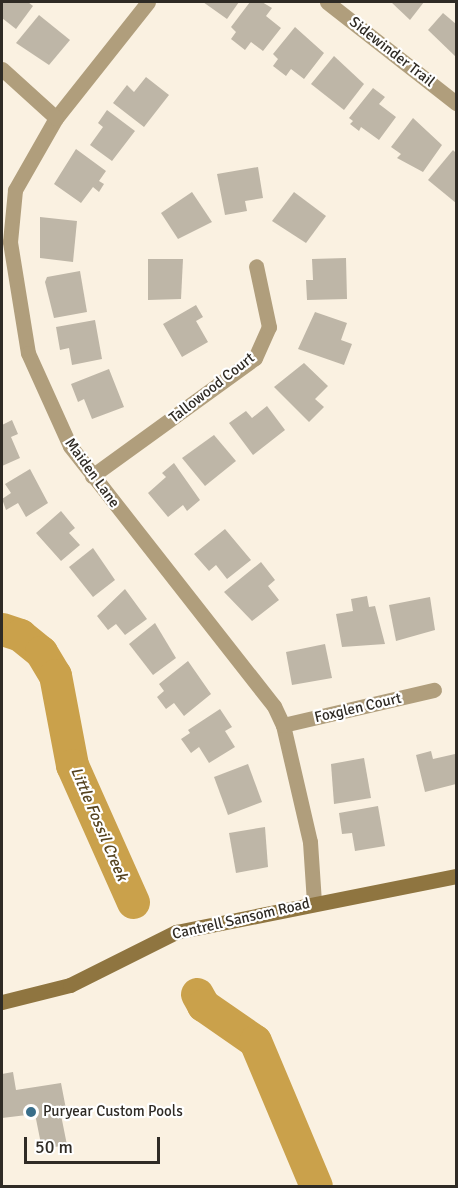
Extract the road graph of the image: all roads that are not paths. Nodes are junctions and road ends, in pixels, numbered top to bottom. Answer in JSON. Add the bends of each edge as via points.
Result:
{"nodes":[{"id":1,"x":147,"y":2,"type":"edge"},
{"id":2,"x":327,"y":2,"type":"edge"},
{"id":3,"x":2,"y":69,"type":"edge"},
{"id":4,"x":456,"y":103,"type":"edge"},
{"id":5,"x":56,"y":118,"type":"junction"},
{"id":6,"x":256,"y":266,"type":"dead end"},
{"id":7,"x":92,"y":476,"type":"junction"},
{"id":8,"x":434,"y":690,"type":"dead end"},
{"id":9,"x":283,"y":725,"type":"junction"},
{"id":10,"x":456,"y":876,"type":"edge"},
{"id":11,"x":314,"y":903,"type":"junction"},
{"id":12,"x":2,"y":1002,"type":"edge"}],
"edges":[{"from":1,"to":5,"type":"street","name":"Maiden Lane"},
{"from":2,"to":4,"type":"street","name":"Sidewinder Trail"},
{"from":3,"to":5,"type":"street"},
{"from":5,"to":7,"type":"street","name":"Maiden Lane","via":[[15,190],[10,242],[28,353],[70,446]]},
{"from":6,"to":7,"type":"street","name":"Tallowood Court","via":[[269,327],[255,358]]},
{"from":7,"to":9,"type":"street","name":"Maiden Lane","via":[[274,706]]},
{"from":8,"to":9,"type":"street","name":"Foxglen Court"},
{"from":9,"to":11,"type":"street","name":"Maiden Lane","via":[[310,842]]},
{"from":10,"to":11,"type":"main road","name":"Cantrell Sansom Road"},
{"from":11,"to":12,"type":"main road","name":"Cantrell Sansom Road","via":[[176,932],[70,985]]}]}
